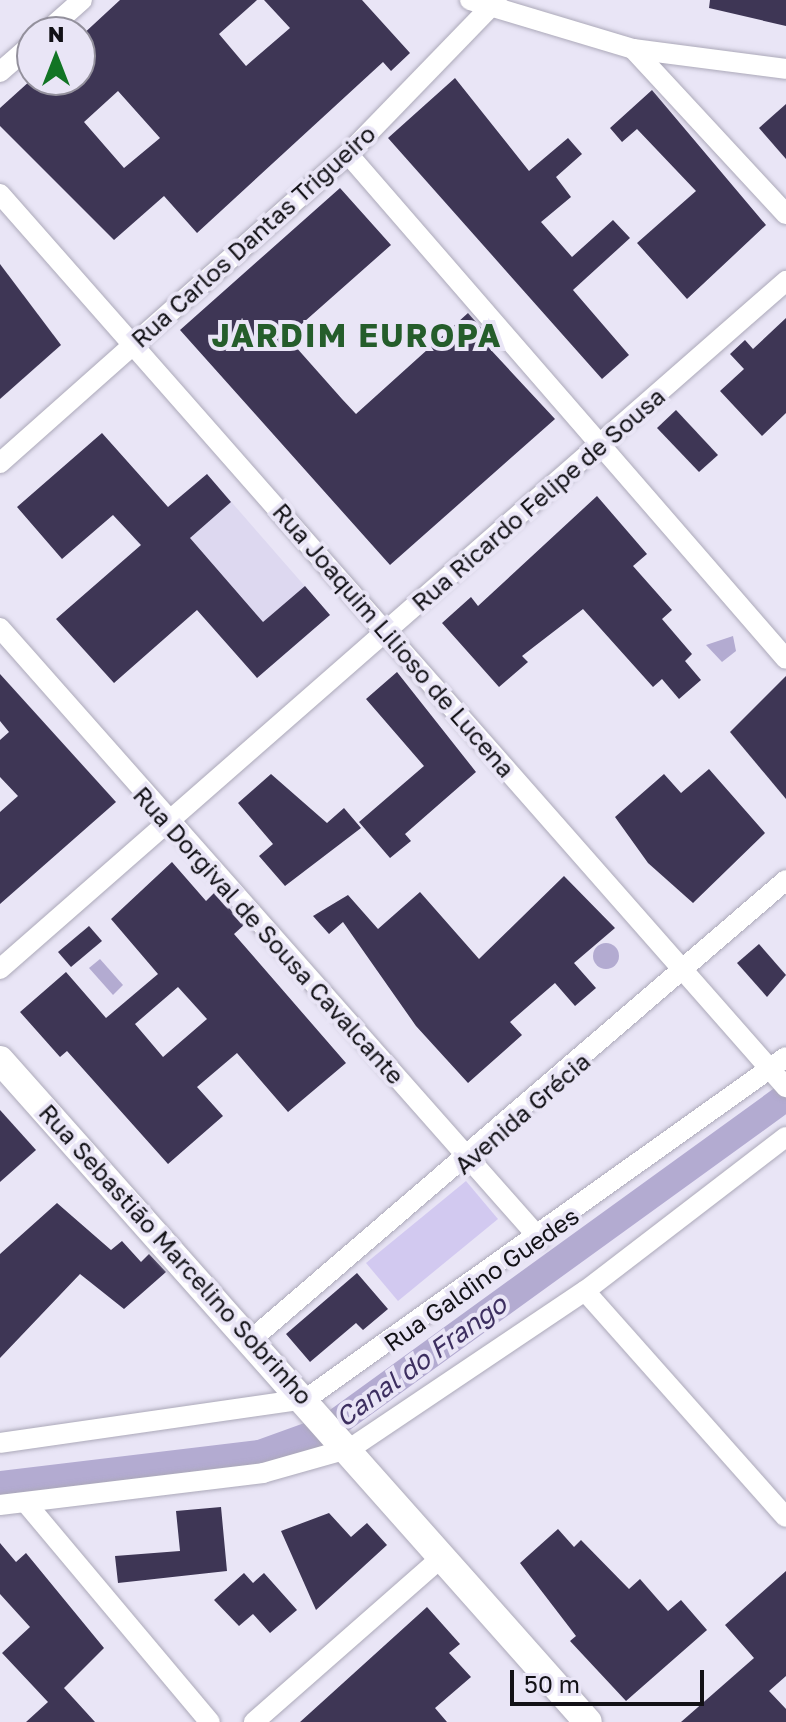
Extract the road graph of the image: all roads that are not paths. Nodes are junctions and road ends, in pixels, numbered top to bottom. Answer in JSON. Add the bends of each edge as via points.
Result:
{"nodes":[{"id":1,"x":82,"y":0,"type":"edge"},
{"id":2,"x":470,"y":0,"type":"edge"},
{"id":3,"x":495,"y":4,"type":"edge"},
{"id":4,"x":64,"y":16,"type":"edge"},
{"id":5,"x":633,"y":49,"type":"junction"},
{"id":6,"x":16,"y":58,"type":"edge"},
{"id":7,"x":786,"y":69,"type":"edge"},
{"id":8,"x":0,"y":72,"type":"edge"},
{"id":9,"x":348,"y":154,"type":"junction"},
{"id":10,"x":0,"y":194,"type":"edge"},
{"id":11,"x":786,"y":214,"type":"edge"},
{"id":12,"x":786,"y":281,"type":"edge"},
{"id":13,"x":135,"y":342,"type":"junction"},
{"id":14,"x":600,"y":447,"type":"junction"},
{"id":15,"x":0,"y":463,"type":"edge"},
{"id":16,"x":0,"y":628,"type":"edge"},
{"id":17,"x":385,"y":633,"type":"junction"},
{"id":18,"x":786,"y":659,"type":"edge"},
{"id":19,"x":170,"y":823,"type":"junction"},
{"id":20,"x":786,"y":880,"type":"edge"},
{"id":21,"x":0,"y":969,"type":"edge"},
{"id":22,"x":688,"y":971,"type":"junction"},
{"id":23,"x":0,"y":1060,"type":"edge"},
{"id":24,"x":778,"y":1063,"type":"edge"},
{"id":25,"x":786,"y":1087,"type":"edge"},
{"id":26,"x":786,"y":1137,"type":"edge"},
{"id":27,"x":468,"y":1159,"type":"junction"},
{"id":28,"x":540,"y":1239,"type":"junction"},
{"id":29,"x":585,"y":1291,"type":"junction"},
{"id":30,"x":252,"y":1339,"type":"junction"},
{"id":31,"x":306,"y":1399,"type":"junction"},
{"id":32,"x":0,"y":1443,"type":"edge"},
{"id":33,"x":351,"y":1448,"type":"junction"},
{"id":34,"x":26,"y":1503,"type":"junction"},
{"id":35,"x":0,"y":1505,"type":"edge"},
{"id":36,"x":786,"y":1517,"type":"edge"},
{"id":37,"x":443,"y":1556,"type":"junction"},
{"id":38,"x":210,"y":1722,"type":"edge"},
{"id":39,"x":254,"y":1722,"type":"edge"},
{"id":40,"x":588,"y":1722,"type":"edge"}],
"edges":[{"from":1,"to":4,"type":"street"},
{"from":2,"to":3,"type":"street"},
{"from":3,"to":5,"type":"street"},
{"from":3,"to":9,"type":"street","name":"Rua Carlos Dantas Trigueiro"},
{"from":5,"to":7,"type":"street"},
{"from":5,"to":11,"type":"street"},
{"from":6,"to":8,"type":"street"},
{"from":9,"to":13,"type":"street","name":"Rua Carlos Dantas Trigueiro"},
{"from":9,"to":14,"type":"street"},
{"from":10,"to":13,"type":"street","name":"Rua Joaquim Lilioso de Lucena"},
{"from":12,"to":14,"type":"street","name":"Rua Ricardo Felipe de Sousa"},
{"from":13,"to":15,"type":"street","name":"Rua Carlos Dantas Trigueiro"},
{"from":13,"to":17,"type":"street","name":"Rua Joaquim Lilioso de Lucena"},
{"from":14,"to":17,"type":"street","name":"Rua Ricardo Felipe de Sousa"},
{"from":14,"to":18,"type":"street"},
{"from":16,"to":19,"type":"street","name":"Rua Dorgival de Sousa Cavalcante"},
{"from":17,"to":19,"type":"street","name":"Rua Ricardo Felipe de Sousa"},
{"from":17,"to":22,"type":"street","name":"Rua Joaquim Lilioso de Lucena"},
{"from":19,"to":21,"type":"street","name":"Rua Ricardo Felipe de Sousa"},
{"from":19,"to":27,"type":"street","name":"Rua Dorgival de Sousa Cavalcante"},
{"from":20,"to":22,"type":"street","name":"Avenida Grécia"},
{"from":22,"to":24,"type":"street","name":"Rua Joaquim Lilioso de Lucena"},
{"from":22,"to":27,"type":"street","name":"Avenida Grécia"},
{"from":23,"to":30,"type":"street","name":"Rua Sebastião Marcelino Sobrinho"},
{"from":24,"to":25,"type":"street","name":"Rua Joaquim Lilioso de Lucena"},
{"from":24,"to":28,"type":"street","name":"Rua Galdino Guedes"},
{"from":26,"to":29,"type":"street"},
{"from":27,"to":28,"type":"street","name":"Rua Dorgival de Sousa Cavalcante"},
{"from":27,"to":30,"type":"street","name":"Avenida Grécia"},
{"from":28,"to":31,"type":"street","name":"Rua Galdino Guedes"},
{"from":29,"to":33,"type":"street"},
{"from":29,"to":36,"type":"street"},
{"from":30,"to":31,"type":"street","name":"Rua Sebastião Marcelino Sobrinho"},
{"from":31,"to":32,"type":"street","name":"Rua Galdino Guedes"},
{"from":31,"to":33,"type":"street","name":"Rua Sebastião Marcelino Sobrinho"},
{"from":33,"to":34,"type":"street","via":[[263,1473]]},
{"from":33,"to":37,"type":"street","name":"Rua Sebastião Marcelino Sobrinho"},
{"from":34,"to":35,"type":"street"},
{"from":34,"to":38,"type":"street"},
{"from":37,"to":39,"type":"street"},
{"from":37,"to":40,"type":"street","name":"Rua Sebastião Marcelino Sobrinho"}]}
